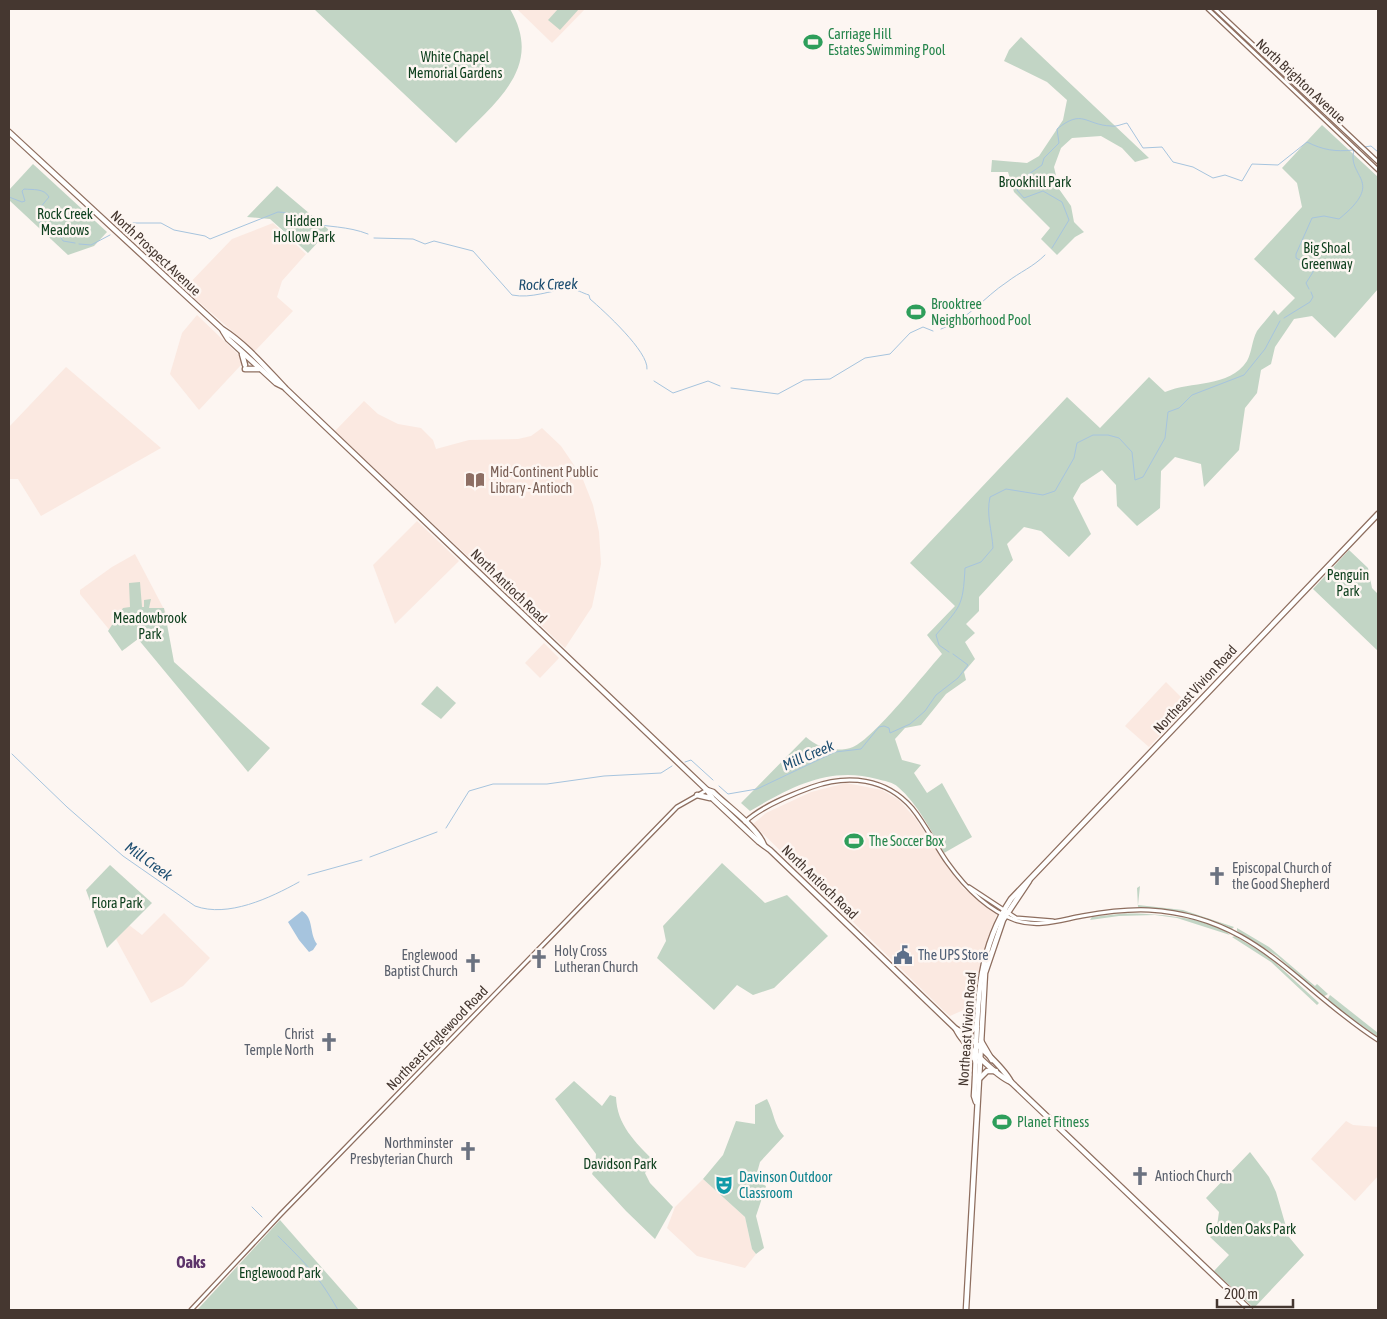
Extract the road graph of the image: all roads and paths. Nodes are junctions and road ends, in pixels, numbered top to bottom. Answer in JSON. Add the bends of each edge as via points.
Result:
{"nodes":[{"id":1,"x":1208,"y":9,"type":"edge"},
{"id":2,"x":1215,"y":9,"type":"edge"},
{"id":3,"x":9,"y":132,"type":"edge"},
{"id":4,"x":1378,"y":162,"type":"edge"},
{"id":5,"x":1378,"y":170,"type":"edge"},
{"id":6,"x":222,"y":329,"type":"junction"},
{"id":7,"x":240,"y":350,"type":"junction"},
{"id":8,"x":255,"y":359,"type":"junction"},
{"id":9,"x":264,"y":372,"type":"junction"},
{"id":10,"x":284,"y":387,"type":"junction"},
{"id":11,"x":1378,"y":514,"type":"edge"},
{"id":12,"x":707,"y":790,"type":"junction"},
{"id":13,"x":697,"y":795,"type":"junction"},
{"id":14,"x":713,"y":799,"type":"junction"},
{"id":15,"x":743,"y":824,"type":"junction"},
{"id":16,"x":1004,"y":913,"type":"junction"},
{"id":17,"x":977,"y":1025,"type":"junction"},
{"id":18,"x":956,"y":1029,"type":"junction"},
{"id":19,"x":962,"y":1032,"type":"junction"},
{"id":20,"x":964,"y":1040,"type":"junction"},
{"id":21,"x":1378,"y":1040,"type":"edge"},
{"id":22,"x":981,"y":1041,"type":"junction"},
{"id":23,"x":979,"y":1051,"type":"junction"},
{"id":24,"x":992,"y":1061,"type":"junction"},
{"id":25,"x":976,"y":1062,"type":"junction"},
{"id":26,"x":996,"y":1071,"type":"junction"},
{"id":27,"x":1011,"y":1082,"type":"junction"},
{"id":28,"x":979,"y":1084,"type":"junction"},
{"id":29,"x":976,"y":1102,"type":"junction"},
{"id":30,"x":190,"y":1310,"type":"edge"},
{"id":31,"x":966,"y":1310,"type":"edge"},
{"id":32,"x":1250,"y":1310,"type":"edge"}],
"edges":[{"from":1,"to":5,"type":"main road","name":"North Brighton Avenue"},
{"from":2,"to":4,"type":"main road","name":"North Brighton Avenue"},
{"from":3,"to":6,"type":"main road","name":"North Prospect Avenue"},
{"from":6,"to":7,"type":"main road","name":"North Prospect Avenue"},
{"from":6,"to":8,"type":"main road","name":"North Prospect Avenue"},
{"from":7,"to":8,"type":"main road","name":"North Prospect Avenue"},
{"from":7,"to":9,"type":"main road","via":[[245,367]]},
{"from":8,"to":9,"type":"main road"},
{"from":8,"to":10,"type":"main road"},
{"from":9,"to":10,"type":"main road"},
{"from":10,"to":12,"type":"main road","name":"North Antioch Road"},
{"from":11,"to":16,"type":"main road","name":"Northeast Vivion Road","via":[[1018,889]]},
{"from":12,"to":13,"type":"main road","name":"Northeast Englewood Road"},
{"from":12,"to":14,"type":"main road","name":"North Antioch Road"},
{"from":12,"to":15,"type":"main road","name":"North Antioch Road","via":[[713,792]]},
{"from":13,"to":14,"type":"main road"},
{"from":13,"to":30,"type":"main road","name":"Northeast Englewood Road","via":[[670,813]]},
{"from":14,"to":15,"type":"main road","name":"North Antioch Road"},
{"from":15,"to":16,"type":"main road","via":[[780,801],[820,784],[842,779],[868,782],[893,792],[908,804],[946,861],[968,887]]},
{"from":15,"to":18,"type":"main road","name":"North Antioch Road"},
{"from":16,"to":17,"type":"main road","name":"Northeast Vivion Road","via":[[983,962]]},
{"from":16,"to":21,"type":"main road","via":[[1027,920],[1053,921],[1136,910],[1178,914],[1214,924],[1246,938],[1270,954],[1329,1006]]},
{"from":16,"to":22,"type":"main road","name":"Northeast Vivion Road","via":[[985,973]]},
{"from":17,"to":19,"type":"main road","via":[[973,1031]]},
{"from":17,"to":23,"type":"main road","name":"Northeast Vivion Road"},
{"from":18,"to":19,"type":"main road"},
{"from":18,"to":20,"type":"main road"},
{"from":19,"to":23,"type":"main road"},
{"from":20,"to":23,"type":"main road"},
{"from":20,"to":25,"type":"main road"},
{"from":22,"to":23,"type":"main road","name":"Northeast Vivion Road"},
{"from":22,"to":24,"type":"main road"},
{"from":23,"to":24,"type":"main road"},
{"from":23,"to":25,"type":"main road","name":"Northeast Vivion Road"},
{"from":23,"to":26,"type":"main road"},
{"from":23,"to":28,"type":"main road","name":"Northeast Vivion Road"},
{"from":24,"to":27,"type":"main road"},
{"from":25,"to":29,"type":"main road","name":"Northeast Vivion Road"},
{"from":26,"to":27,"type":"main road"},
{"from":26,"to":28,"type":"main road","via":[[983,1073]]},
{"from":27,"to":32,"type":"main road"},
{"from":28,"to":29,"type":"main road","name":"Northeast Vivion Road"},
{"from":29,"to":31,"type":"main road","name":"Northeast Vivion Road"}]}
